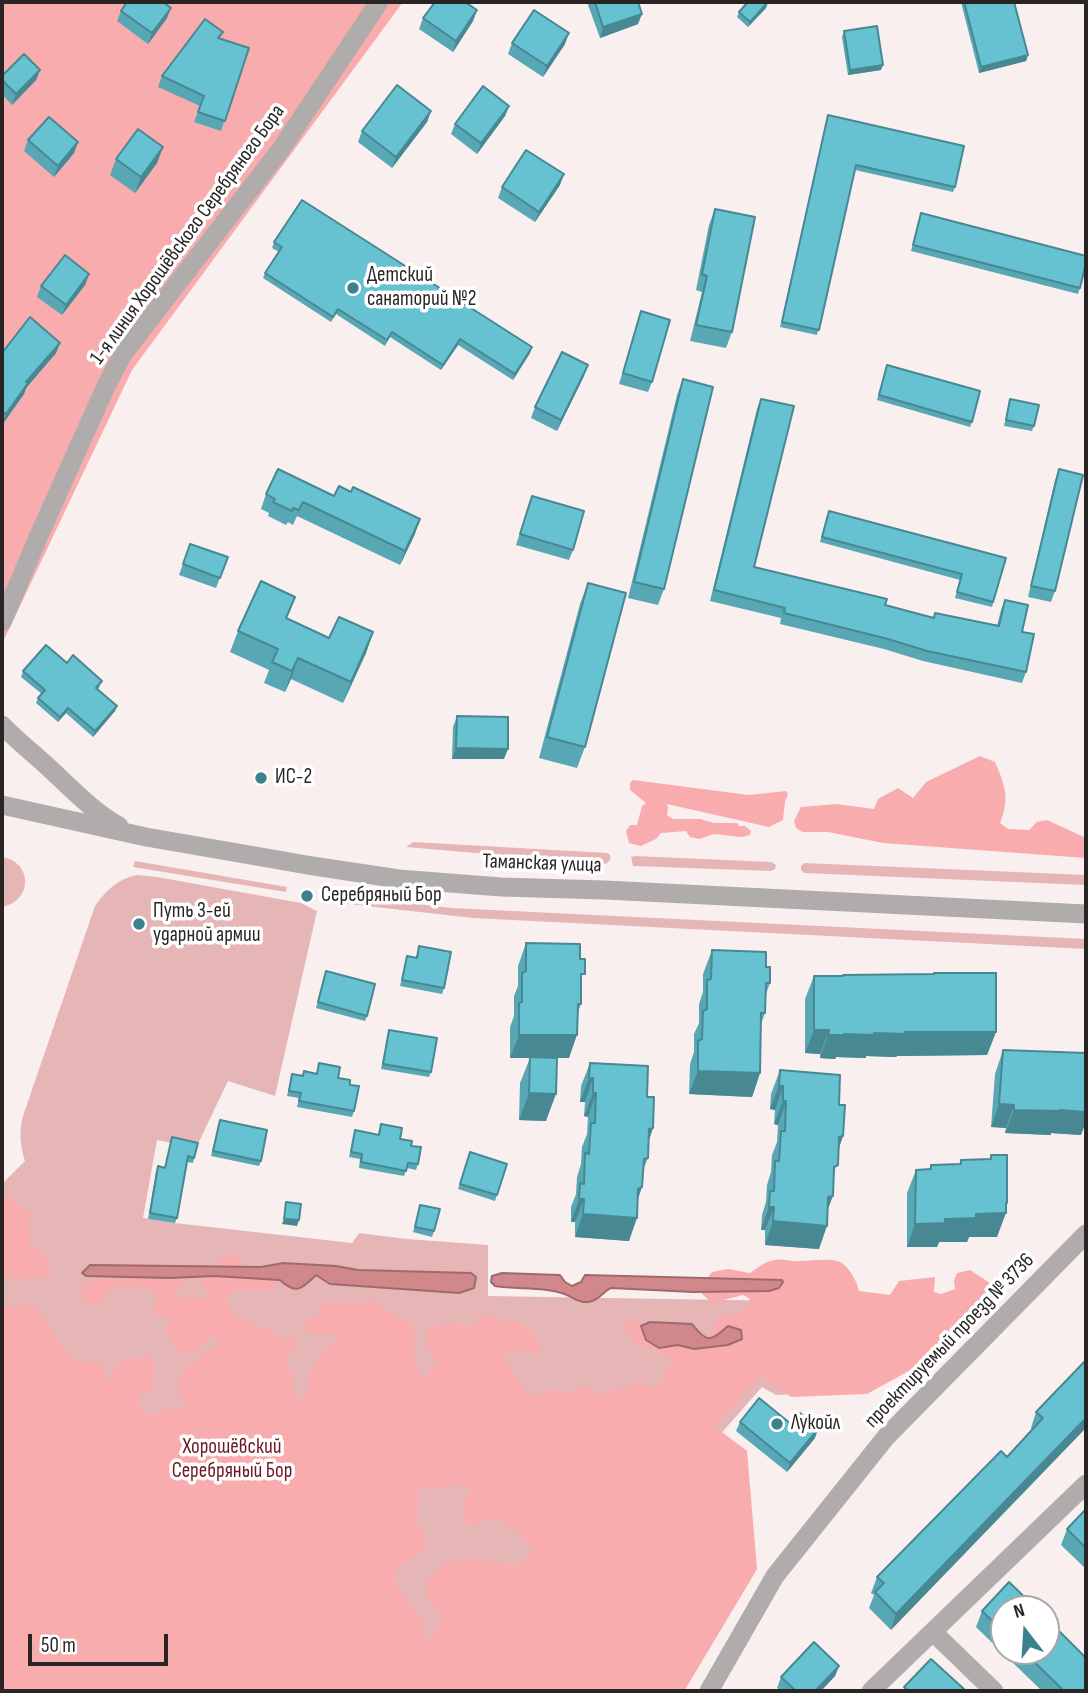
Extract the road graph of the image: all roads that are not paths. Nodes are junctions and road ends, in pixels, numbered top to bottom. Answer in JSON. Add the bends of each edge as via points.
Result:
{"nodes":[{"id":1,"x":379,"y":2,"type":"edge"},
{"id":2,"x":2,"y":622,"type":"edge"},
{"id":3,"x":2,"y":725,"type":"edge"},
{"id":4,"x":10,"y":739,"type":"edge"},
{"id":5,"x":83,"y":800,"type":"junction"},
{"id":6,"x":2,"y":805,"type":"edge"},
{"id":7,"x":65,"y":819,"type":"junction"},
{"id":8,"x":146,"y":837,"type":"junction"},
{"id":9,"x":1086,"y":914,"type":"edge"},
{"id":10,"x":1086,"y":1234,"type":"edge"},
{"id":11,"x":1086,"y":1483,"type":"edge"},
{"id":12,"x":933,"y":1632,"type":"junction"},
{"id":13,"x":709,"y":1691,"type":"edge"},
{"id":14,"x":871,"y":1691,"type":"edge"},
{"id":15,"x":994,"y":1691,"type":"edge"}],
"edges":[{"from":1,"to":2,"type":"street","name":"1-я линия Хорошёвского Серебряного Бора","via":[[281,149],[123,354]]},
{"from":3,"to":4,"type":"street"},
{"from":4,"to":5,"type":"street"},
{"from":5,"to":7,"type":"street"},
{"from":5,"to":8,"type":"street","via":[[109,821]]},
{"from":6,"to":7,"type":"street","name":"Таманская улица"},
{"from":7,"to":8,"type":"street","name":"Таманская улица"},
{"from":8,"to":9,"type":"street","name":"Таманская улица","via":[[313,866],[501,887]]},
{"from":10,"to":13,"type":"street","name":"проектируемый проезд № 3736","via":[[886,1437],[775,1576]]},
{"from":11,"to":12,"type":"street"},
{"from":12,"to":14,"type":"street"},
{"from":12,"to":15,"type":"street"}]}
